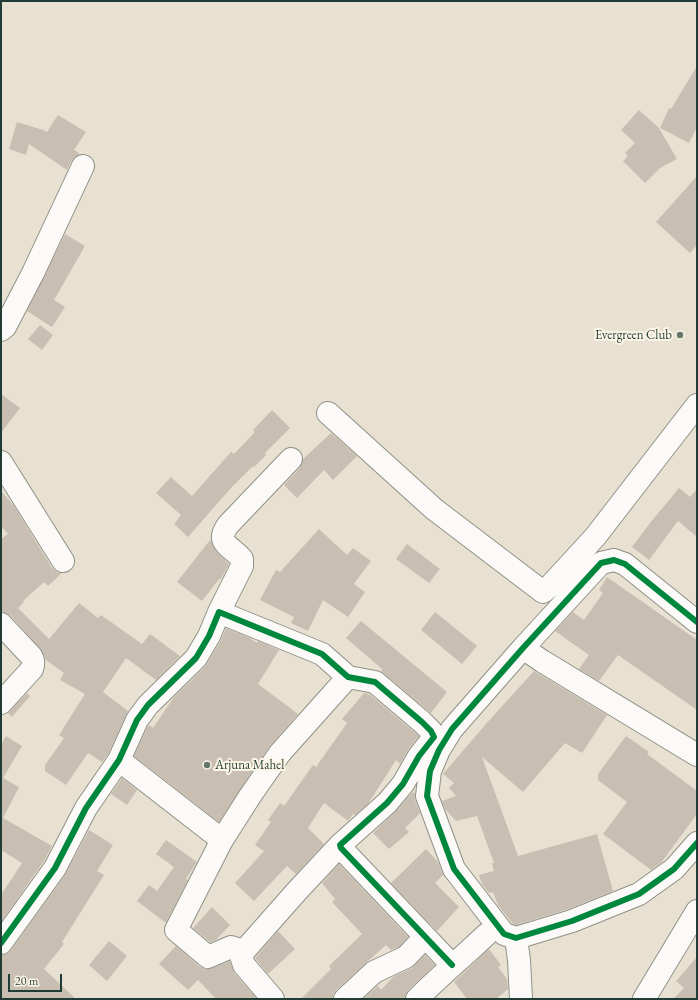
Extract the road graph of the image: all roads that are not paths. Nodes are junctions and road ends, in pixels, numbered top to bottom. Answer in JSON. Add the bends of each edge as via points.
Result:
{"nodes":[{"id":1,"x":83,"y":166,"type":"dead end"},
{"id":2,"x":1,"y":330,"type":"edge"},
{"id":3,"x":697,"y":405,"type":"edge"},
{"id":4,"x":328,"y":413,"type":"dead end"},
{"id":5,"x":291,"y":458,"type":"dead end"},
{"id":6,"x":1,"y":462,"type":"edge"},
{"id":7,"x":63,"y":561,"type":"dead end"},
{"id":8,"x":219,"y":612,"type":"junction"},
{"id":9,"x":697,"y":622,"type":"edge"},
{"id":10,"x":1,"y":624,"type":"edge"},
{"id":11,"x":523,"y":648,"type":"junction"},
{"id":12,"x":348,"y":677,"type":"junction"},
{"id":13,"x":1,"y":703,"type":"edge"},
{"id":14,"x":697,"y":755,"type":"edge"},
{"id":15,"x":119,"y":760,"type":"junction"},
{"id":16,"x":222,"y":840,"type":"junction"},
{"id":17,"x":697,"y":843,"type":"edge"},
{"id":18,"x":340,"y":845,"type":"junction"},
{"id":19,"x":697,"y":863,"type":"edge"},
{"id":20,"x":674,"y":869,"type":"junction"},
{"id":21,"x":697,"y":911,"type":"edge"},
{"id":22,"x":487,"y":934,"type":"dead end"},
{"id":23,"x":425,"y":936,"type":"junction"},
{"id":24,"x":516,"y":938,"type":"junction"},
{"id":25,"x":1,"y":943,"type":"edge"},
{"id":26,"x":244,"y":951,"type":"junction"},
{"id":27,"x":452,"y":965,"type":"junction"},
{"id":28,"x":273,"y":999,"type":"edge"},
{"id":29,"x":345,"y":999,"type":"edge"},
{"id":30,"x":417,"y":999,"type":"edge"},
{"id":31,"x":521,"y":999,"type":"edge"},
{"id":32,"x":644,"y":999,"type":"edge"}],
"edges":[{"from":1,"to":2,"type":"street","via":[[33,273]]},
{"from":3,"to":4,"type":"street","via":[[595,536],[543,592],[434,509]]},
{"from":5,"to":8,"type":"street","via":[[223,532],[223,540],[242,559],[242,566]]},
{"from":6,"to":7,"type":"street"},
{"from":8,"to":12,"type":"street","via":[[322,654]]},
{"from":8,"to":15,"type":"street","via":[[196,658],[148,705],[137,720]]},
{"from":9,"to":11,"type":"street","via":[[625,564],[614,560],[601,563]]},
{"from":10,"to":13,"type":"street","via":[[31,656],[34,664]]},
{"from":11,"to":14,"type":"street"},
{"from":11,"to":24,"type":"street","via":[[452,729],[430,771],[427,796],[454,869],[504,934]]},
{"from":12,"to":16,"type":"street","via":[[280,753]]},
{"from":12,"to":18,"type":"street","via":[[375,682],[422,722],[434,737],[419,756],[403,784]]},
{"from":15,"to":16,"type":"street"},
{"from":15,"to":25,"type":"street","via":[[86,808],[55,868]]},
{"from":16,"to":26,"type":"street","via":[[176,930],[208,957],[232,947]]},
{"from":17,"to":20,"type":"street"},
{"from":18,"to":23,"type":"street"},
{"from":18,"to":26,"type":"street"},
{"from":19,"to":20,"type":"street"},
{"from":20,"to":24,"type":"street","via":[[639,894],[572,921]]},
{"from":21,"to":32,"type":"street"},
{"from":22,"to":27,"type":"street"},
{"from":23,"to":27,"type":"street"},
{"from":23,"to":29,"type":"street","via":[[406,957],[374,972]]},
{"from":24,"to":31,"type":"street"},
{"from":26,"to":28,"type":"street","via":[[241,959],[244,965]]},
{"from":27,"to":30,"type":"street"}]}
